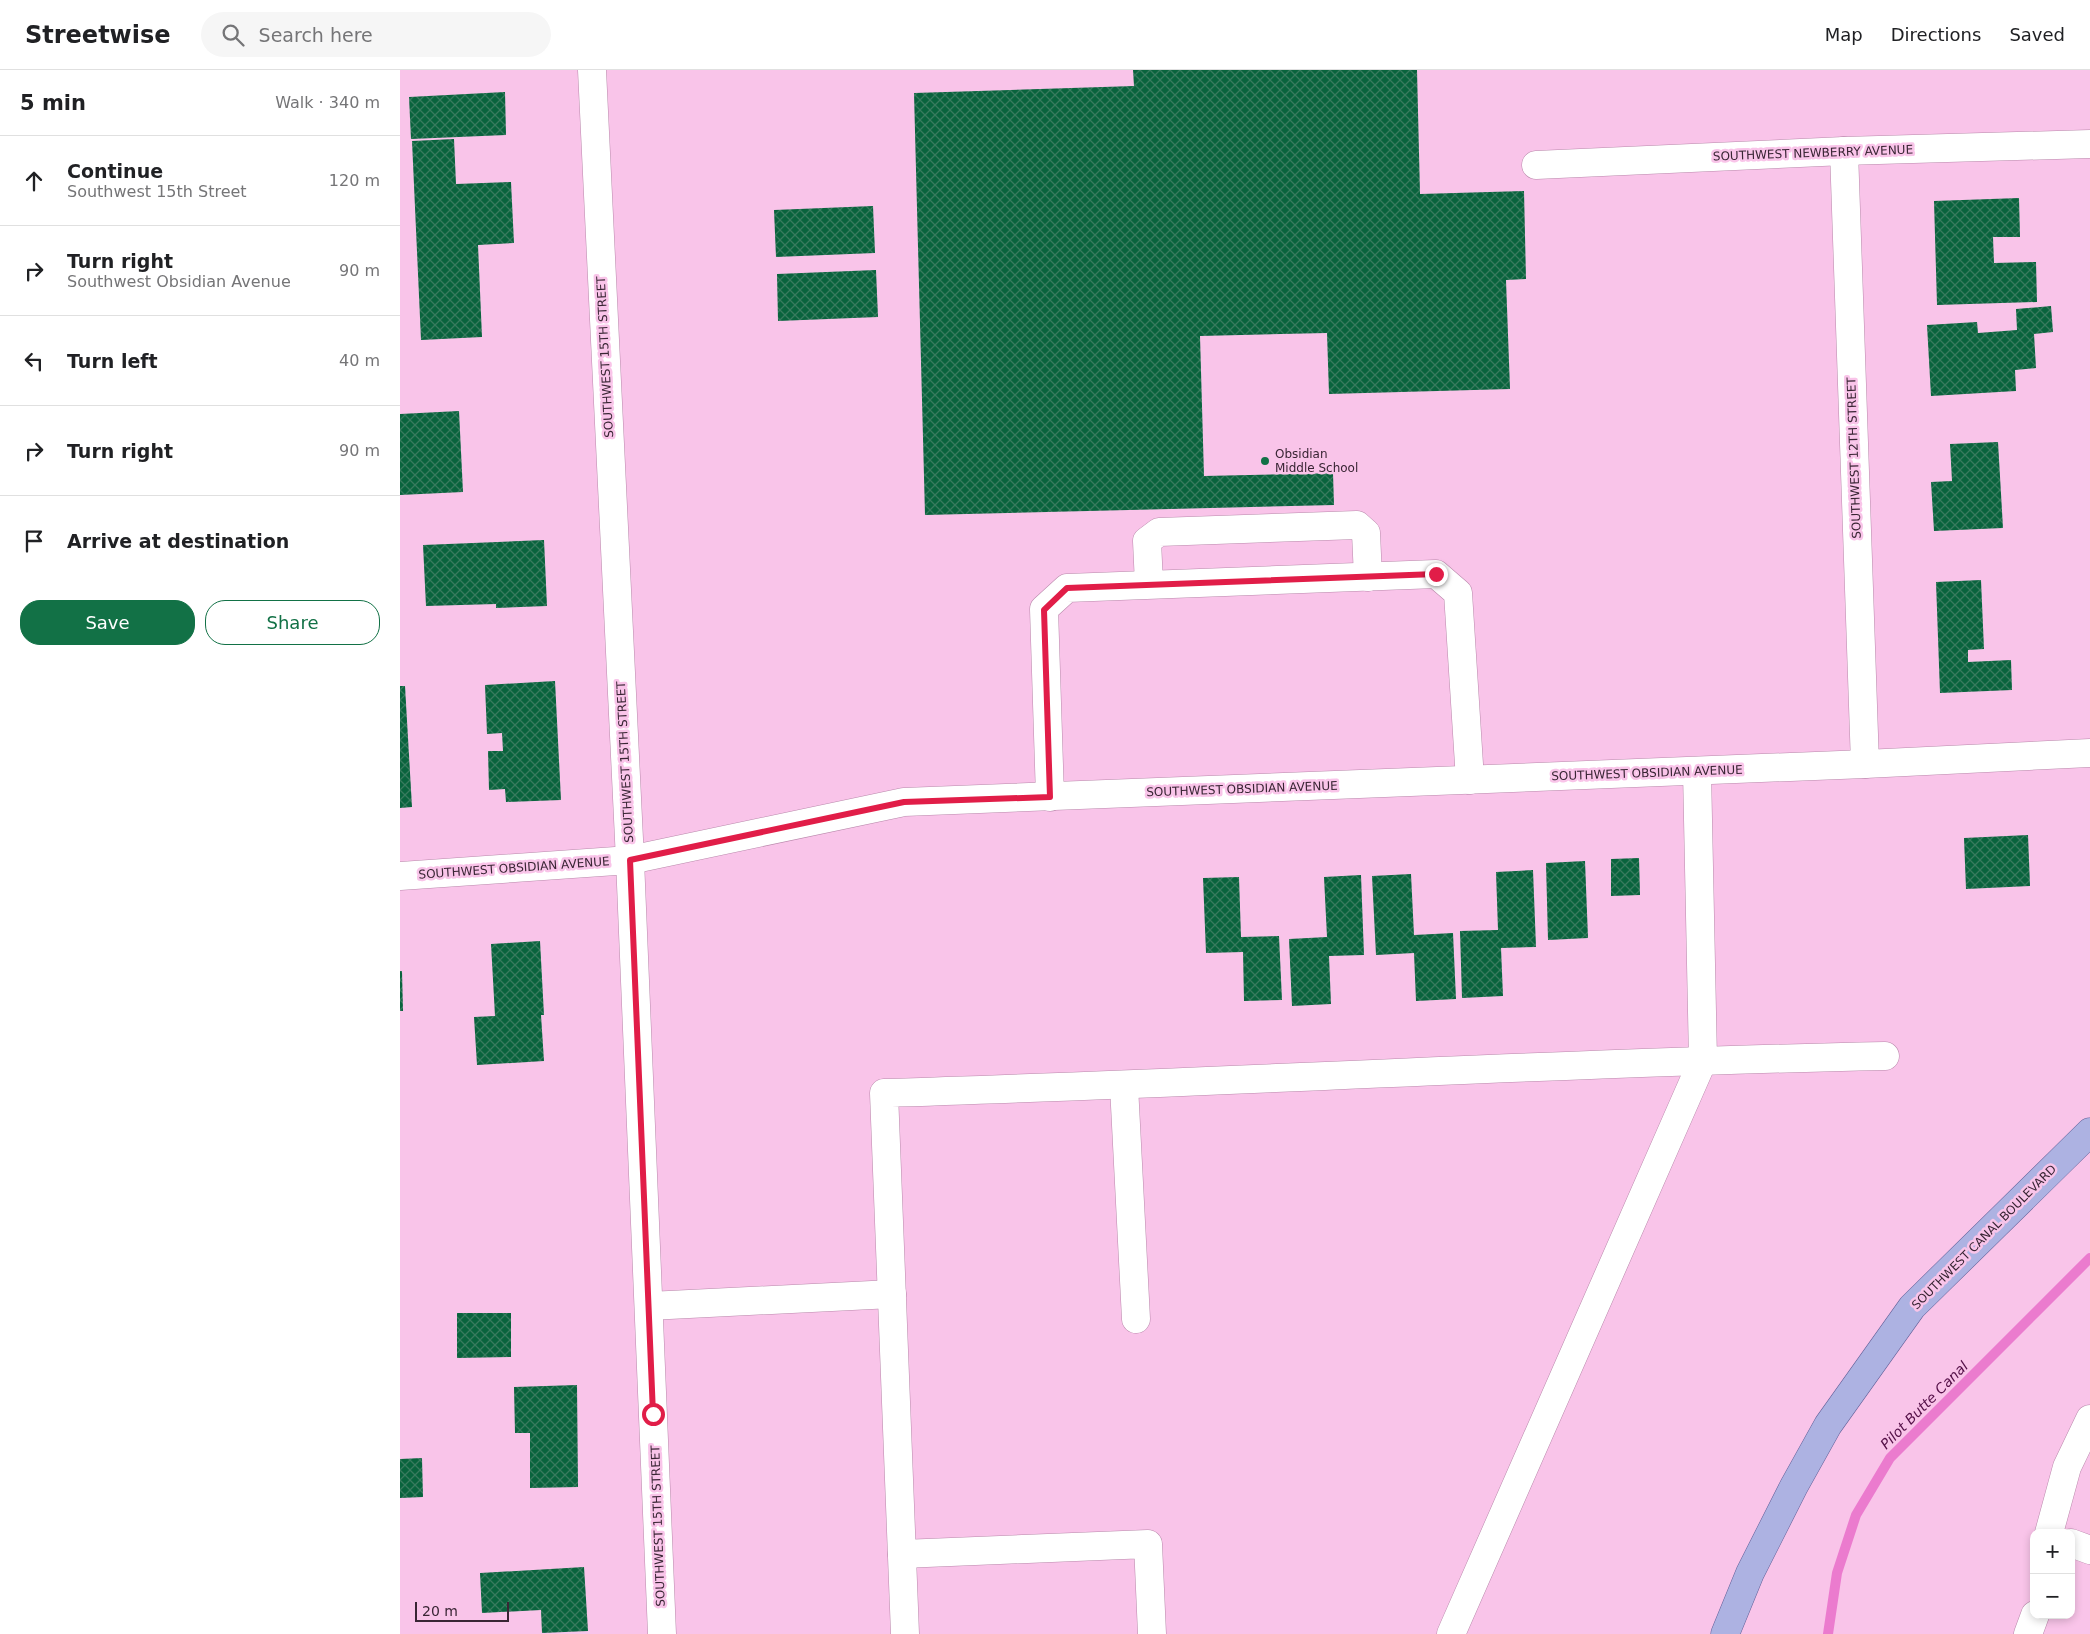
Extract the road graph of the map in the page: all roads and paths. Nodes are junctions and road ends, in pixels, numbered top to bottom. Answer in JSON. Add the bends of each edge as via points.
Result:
{"nodes":[{"id":1,"x":592,"y":70,"type":"edge"},
{"id":2,"x":2090,"y":144,"type":"edge"},
{"id":3,"x":1844,"y":151,"type":"junction"},
{"id":4,"x":1536,"y":165,"type":"dead end"},
{"id":5,"x":1368,"y":577,"type":"junction"},
{"id":6,"x":1149,"y":584,"type":"junction"},
{"id":7,"x":2090,"y":753,"type":"edge"},
{"id":8,"x":1865,"y":764,"type":"junction"},
{"id":9,"x":1698,"y":771,"type":"junction"},
{"id":10,"x":1470,"y":780,"type":"junction"},
{"id":11,"x":1050,"y":797,"type":"junction"},
{"id":12,"x":630,"y":860,"type":"junction"},
{"id":13,"x":400,"y":876,"type":"edge"},
{"id":14,"x":1885,"y":1056,"type":"dead end"},
{"id":15,"x":1703,"y":1060,"type":"junction"},
{"id":16,"x":1124,"y":1086,"type":"junction"},
{"id":17,"x":2090,"y":1132,"type":"edge"},
{"id":18,"x":892,"y":1294,"type":"junction"},
{"id":19,"x":649,"y":1306,"type":"junction"},
{"id":20,"x":1136,"y":1319,"type":"dead end"},
{"id":21,"x":2090,"y":1419,"type":"edge"},
{"id":22,"x":2050,"y":1529,"type":"edge"},
{"id":23,"x":2075,"y":1544,"type":"edge"},
{"id":24,"x":2090,"y":1550,"type":"edge"},
{"id":25,"x":902,"y":1554,"type":"junction"},
{"id":26,"x":2034,"y":1619,"type":"edge"},
{"id":27,"x":662,"y":1634,"type":"edge"},
{"id":28,"x":905,"y":1634,"type":"edge"},
{"id":29,"x":1152,"y":1634,"type":"edge"},
{"id":30,"x":1451,"y":1634,"type":"edge"},
{"id":31,"x":1725,"y":1634,"type":"edge"},
{"id":32,"x":2028,"y":1634,"type":"edge"}],
"edges":[{"from":1,"to":12,"type":"street","name":"SOUTHWEST 15TH STREET"},
{"from":2,"to":3,"type":"street","name":"SOUTHWEST NEWBERRY AVENUE"},
{"from":3,"to":4,"type":"street","name":"SOUTHWEST NEWBERRY AVENUE"},
{"from":3,"to":8,"type":"street","name":"SOUTHWEST 12TH STREET"},
{"from":5,"to":6,"type":"street"},
{"from":5,"to":6,"type":"street","via":[[1366,533],[1357,525],[1159,532],[1147,540]]},
{"from":5,"to":10,"type":"street","via":[[1436,574],[1458,593]]},
{"from":6,"to":11,"type":"street","via":[[1067,588],[1044,610]]},
{"from":7,"to":8,"type":"street","name":"SOUTHWEST OBSIDIAN AVENUE"},
{"from":8,"to":9,"type":"street","name":"SOUTHWEST OBSIDIAN AVENUE"},
{"from":9,"to":10,"type":"street","name":"SOUTHWEST OBSIDIAN AVENUE"},
{"from":9,"to":15,"type":"street"},
{"from":10,"to":11,"type":"street","name":"SOUTHWEST OBSIDIAN AVENUE"},
{"from":11,"to":12,"type":"street","name":"SOUTHWEST OBSIDIAN AVENUE","via":[[904,802]]},
{"from":12,"to":13,"type":"street","name":"SOUTHWEST OBSIDIAN AVENUE"},
{"from":12,"to":19,"type":"street","name":"SOUTHWEST 15TH STREET"},
{"from":14,"to":15,"type":"street"},
{"from":15,"to":16,"type":"street"},
{"from":15,"to":30,"type":"street"},
{"from":16,"to":18,"type":"street","via":[[884,1093]]},
{"from":16,"to":20,"type":"street"},
{"from":17,"to":31,"type":"main road","name":"SOUTHWEST CANAL BOULEVARD","via":[[1912,1307],[1828,1425],[1750,1573]]},
{"from":18,"to":19,"type":"street"},
{"from":18,"to":25,"type":"street"},
{"from":19,"to":27,"type":"street","name":"SOUTHWEST 15TH STREET"},
{"from":21,"to":22,"type":"street","via":[[2067,1467]]},
{"from":23,"to":24,"type":"street"},
{"from":25,"to":28,"type":"street"},
{"from":25,"to":29,"type":"street","via":[[1148,1544]]},
{"from":26,"to":32,"type":"street"}]}
